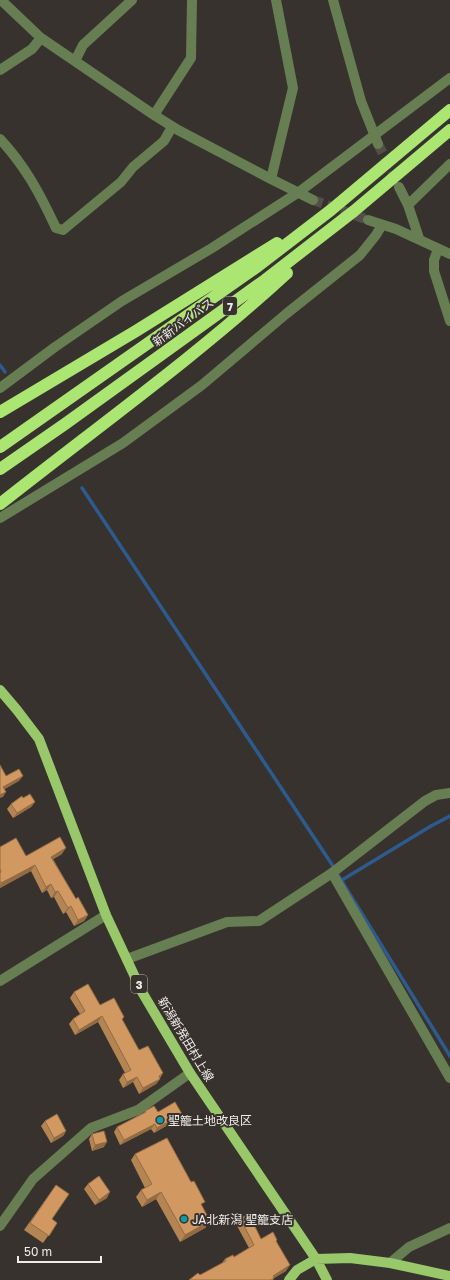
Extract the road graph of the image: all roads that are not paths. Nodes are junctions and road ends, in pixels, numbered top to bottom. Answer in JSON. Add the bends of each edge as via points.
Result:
{"nodes":[{"id":1,"x":1,"y":0,"type":"edge"},
{"id":2,"x":132,"y":0,"type":"edge"},
{"id":3,"x":192,"y":0,"type":"edge"},
{"id":4,"x":276,"y":0,"type":"edge"},
{"id":5,"x":333,"y":0,"type":"edge"},
{"id":6,"x":41,"y":38,"type":"junction"},
{"id":7,"x":75,"y":61,"type":"junction"},
{"id":8,"x":0,"y":70,"type":"edge"},
{"id":9,"x":450,"y":78,"type":"edge"},
{"id":10,"x":450,"y":110,"type":"edge"},
{"id":11,"x":154,"y":115,"type":"junction"},
{"id":12,"x":172,"y":127,"type":"junction"},
{"id":13,"x":450,"y":130,"type":"edge"},
{"id":14,"x":0,"y":139,"type":"edge"},
{"id":15,"x":377,"y":139,"type":"junction"},
{"id":16,"x":450,"y":164,"type":"edge"},
{"id":17,"x":271,"y":179,"type":"junction"},
{"id":18,"x":400,"y":187,"type":"tunnel mouth"},
{"id":19,"x":299,"y":192,"type":"junction"},
{"id":20,"x":313,"y":200,"type":"tunnel mouth"},
{"id":21,"x":408,"y":206,"type":"junction"},
{"id":22,"x":331,"y":210,"type":"junction"},
{"id":23,"x":354,"y":211,"type":"junction"},
{"id":24,"x":368,"y":220,"type":"tunnel mouth"},
{"id":25,"x":382,"y":225,"type":"junction"},
{"id":26,"x":419,"y":238,"type":"junction"},
{"id":27,"x":438,"y":249,"type":"junction"},
{"id":28,"x":450,"y":254,"type":"edge"},
{"id":29,"x":450,"y":321,"type":"edge"},
{"id":30,"x":0,"y":388,"type":"edge"},
{"id":31,"x":0,"y":412,"type":"edge"},
{"id":32,"x":0,"y":447,"type":"edge"},
{"id":33,"x":0,"y":469,"type":"edge"},
{"id":34,"x":0,"y":504,"type":"edge"},
{"id":35,"x":0,"y":518,"type":"edge"},
{"id":36,"x":0,"y":690,"type":"edge"},
{"id":37,"x":450,"y":793,"type":"edge"},
{"id":38,"x":332,"y":873,"type":"junction"},
{"id":39,"x":106,"y":915,"type":"junction"},
{"id":40,"x":127,"y":960,"type":"junction"},
{"id":41,"x":0,"y":981,"type":"edge"},
{"id":42,"x":190,"y":1073,"type":"junction"},
{"id":43,"x":450,"y":1078,"type":"edge"},
{"id":44,"x":0,"y":1226,"type":"edge"},
{"id":45,"x":450,"y":1228,"type":"edge"},
{"id":46,"x":316,"y":1259,"type":"junction"},
{"id":47,"x":390,"y":1263,"type":"junction"},
{"id":48,"x":450,"y":1276,"type":"edge"},
{"id":49,"x":289,"y":1280,"type":"edge"},
{"id":50,"x":327,"y":1280,"type":"edge"}],
"edges":[{"from":1,"to":6,"type":"street"},
{"from":2,"to":7,"type":"street","via":[[83,45]]},
{"from":3,"to":11,"type":"street","via":[[190,58]]},
{"from":4,"to":17,"type":"street","via":[[293,88]]},
{"from":5,"to":15,"type":"street","via":[[361,101]]},
{"from":6,"to":7,"type":"street"},
{"from":6,"to":8,"type":"street","via":[[32,49]]},
{"from":7,"to":11,"type":"street"},
{"from":9,"to":15,"type":"street"},
{"from":10,"to":22,"type":"highway","name":"新新バイパス","number":"7"},
{"from":11,"to":12,"type":"street"},
{"from":12,"to":14,"type":"street","via":[[164,141],[132,167],[121,182],[63,230],[56,228],[41,195],[21,163]]},
{"from":12,"to":17,"type":"street"},
{"from":13,"to":23,"type":"highway","name":"新新バイパス","number":"7"},
{"from":15,"to":19,"type":"street"},
{"from":16,"to":21,"type":"street"},
{"from":17,"to":19,"type":"street"},
{"from":18,"to":21,"type":"street"},
{"from":19,"to":20,"type":"street"},
{"from":19,"to":30,"type":"street","via":[[212,248],[122,301]]},
{"from":21,"to":26,"type":"street"},
{"from":22,"to":31,"type":"highway"},
{"from":22,"to":32,"type":"highway","name":"新新バイパス","number":"7","via":[[192,314]]},
{"from":23,"to":33,"type":"highway","name":"新新バイパス","number":"7","via":[[266,280]]},
{"from":23,"to":34,"type":"highway","via":[[244,312]]},
{"from":24,"to":25,"type":"street"},
{"from":25,"to":26,"type":"street"},
{"from":25,"to":35,"type":"street","via":[[360,255],[202,385],[123,444]]},
{"from":26,"to":27,"type":"street"},
{"from":27,"to":28,"type":"street"},
{"from":27,"to":29,"type":"street","via":[[434,271]]},
{"from":36,"to":39,"type":"main road","name":"新潟新発田村上線","number":"3","via":[[39,739]]},
{"from":37,"to":38,"type":"street","via":[[436,794]]},
{"from":38,"to":40,"type":"street","via":[[259,921],[227,922]]},
{"from":38,"to":43,"type":"street"},
{"from":39,"to":40,"type":"main road","name":"新潟新発田村上線","number":"3"},
{"from":39,"to":41,"type":"street"},
{"from":40,"to":42,"type":"main road","name":"新潟新発田村上線","number":"3","via":[[142,992]]},
{"from":42,"to":44,"type":"street","via":[[138,1110],[91,1128],[33,1179]]},
{"from":42,"to":46,"type":"main road","name":"新潟新発田村上線","number":"3"},
{"from":45,"to":47,"type":"street","via":[[409,1247]]},
{"from":46,"to":47,"type":"main road","via":[[350,1258]]},
{"from":46,"to":49,"type":"main road","via":[[297,1270]]},
{"from":46,"to":50,"type":"main road","name":"新潟新発田村上線","number":"3"},
{"from":47,"to":48,"type":"main road"}]}
